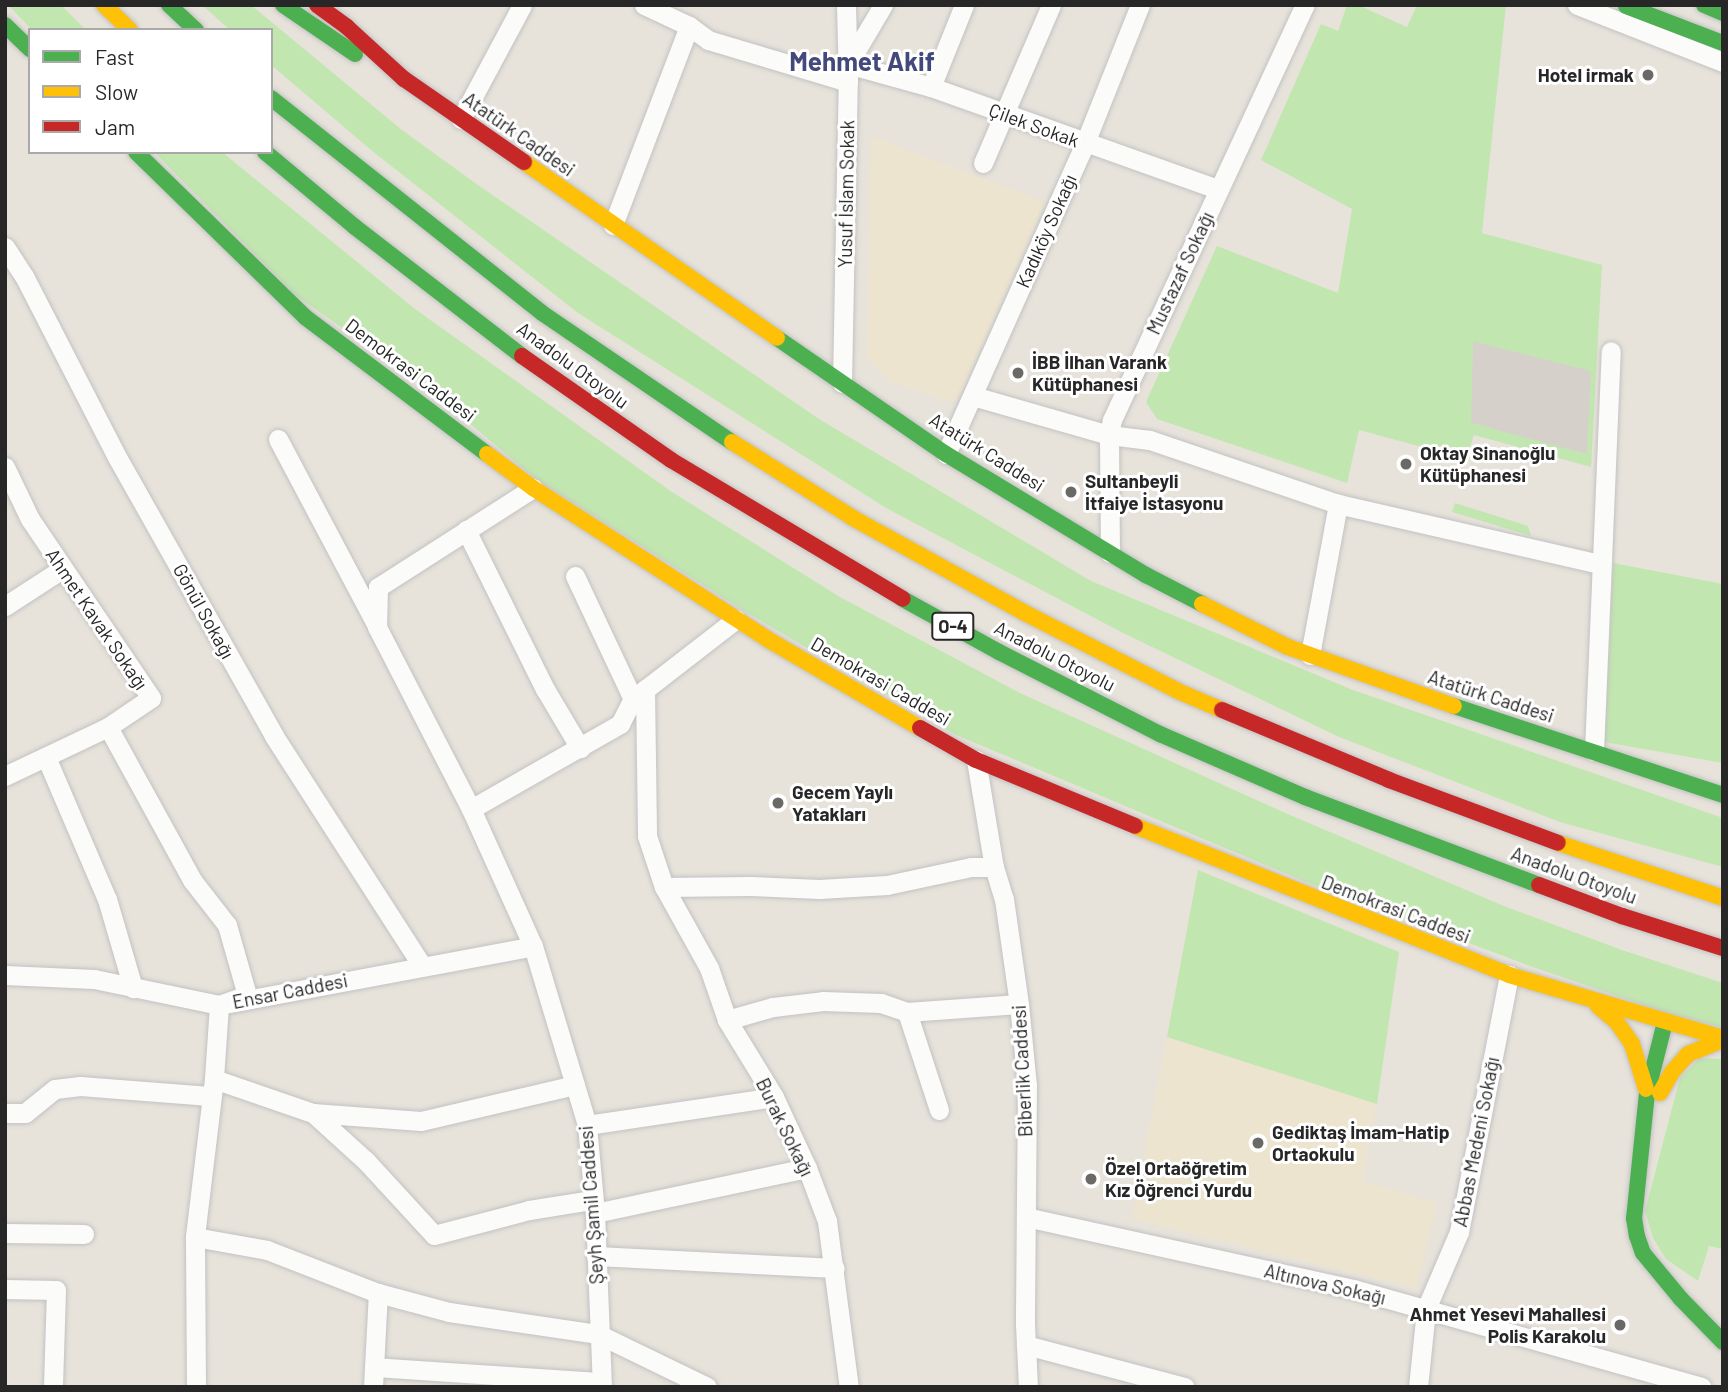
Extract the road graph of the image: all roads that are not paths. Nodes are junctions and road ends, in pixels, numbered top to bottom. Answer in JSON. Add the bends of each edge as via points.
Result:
{"nodes":[{"id":1,"x":104,"y":5,"type":"edge"},
{"id":2,"x":169,"y":5,"type":"edge"},
{"id":3,"x":283,"y":5,"type":"edge"},
{"id":4,"x":317,"y":5,"type":"edge"},
{"id":5,"x":522,"y":5,"type":"edge"},
{"id":6,"x":644,"y":5,"type":"edge"},
{"id":7,"x":846,"y":5,"type":"edge"},
{"id":8,"x":883,"y":5,"type":"edge"},
{"id":9,"x":964,"y":5,"type":"edge"},
{"id":10,"x":1051,"y":5,"type":"edge"},
{"id":11,"x":1140,"y":5,"type":"edge"},
{"id":12,"x":1305,"y":5,"type":"edge"},
{"id":13,"x":1577,"y":5,"type":"edge"},
{"id":14,"x":1704,"y":5,"type":"edge"},
{"id":15,"x":1626,"y":6,"type":"edge"},
{"id":16,"x":1723,"y":13,"type":"edge"},
{"id":17,"x":5,"y":25,"type":"edge"},
{"id":18,"x":689,"y":26,"type":"junction"},
{"id":19,"x":128,"y":28,"type":"edge"},
{"id":20,"x":193,"y":28,"type":"edge"},
{"id":21,"x":1723,"y":43,"type":"edge"},
{"id":22,"x":28,"y":47,"type":"edge"},
{"id":23,"x":1723,"y":62,"type":"edge"},
{"id":24,"x":848,"y":73,"type":"junction"},
{"id":25,"x":404,"y":79,"type":"junction"},
{"id":26,"x":932,"y":87,"type":"junction"},
{"id":27,"x":273,"y":99,"type":"edge"},
{"id":28,"x":1003,"y":114,"type":"junction"},
{"id":29,"x":461,"y":119,"type":"junction"},
{"id":30,"x":1085,"y":143,"type":"junction"},
{"id":31,"x":138,"y":154,"type":"edge"},
{"id":32,"x":267,"y":154,"type":"edge"},
{"id":33,"x":983,"y":163,"type":"dead end"},
{"id":34,"x":1218,"y":190,"type":"junction"},
{"id":35,"x":613,"y":225,"type":"junction"},
{"id":36,"x":5,"y":247,"type":"edge"},
{"id":37,"x":1611,"y":351,"type":"dead end"},
{"id":38,"x":842,"y":383,"type":"junction"},
{"id":39,"x":972,"y":396,"type":"junction"},
{"id":40,"x":1109,"y":435,"type":"junction"},
{"id":41,"x":278,"y":439,"type":"dead end"},
{"id":42,"x":946,"y":454,"type":"junction"},
{"id":43,"x":5,"y":467,"type":"edge"},
{"id":44,"x":533,"y":488,"type":"junction"},
{"id":45,"x":1338,"y":504,"type":"junction"},
{"id":46,"x":466,"y":530,"type":"junction"},
{"id":47,"x":1110,"y":553,"type":"junction"},
{"id":48,"x":1600,"y":564,"type":"junction"},
{"id":49,"x":62,"y":569,"type":"junction"},
{"id":50,"x":575,"y":576,"type":"dead end"},
{"id":51,"x":5,"y":606,"type":"edge"},
{"id":52,"x":736,"y":619,"type":"junction"},
{"id":53,"x":377,"y":627,"type":"junction"},
{"id":54,"x":1310,"y":655,"type":"junction"},
{"id":55,"x":639,"y":694,"type":"junction"},
{"id":56,"x":108,"y":727,"type":"junction"},
{"id":57,"x":580,"y":748,"type":"junction"},
{"id":58,"x":1594,"y":751,"type":"junction"},
{"id":59,"x":46,"y":757,"type":"junction"},
{"id":60,"x":976,"y":760,"type":"junction"},
{"id":61,"x":5,"y":776,"type":"edge"},
{"id":62,"x":1723,"y":795,"type":"edge"},
{"id":63,"x":1305,"y":797,"type":"junction"},
{"id":64,"x":471,"y":809,"type":"junction"},
{"id":65,"x":1603,"y":860,"type":"junction"},
{"id":66,"x":994,"y":867,"type":"junction"},
{"id":67,"x":664,"y":887,"type":"junction"},
{"id":68,"x":1723,"y":888,"type":"edge"},
{"id":69,"x":1723,"y":898,"type":"edge"},
{"id":70,"x":1570,"y":914,"type":"dead end"},
{"id":71,"x":533,"y":946,"type":"junction"},
{"id":72,"x":1723,"y":948,"type":"edge"},
{"id":73,"x":421,"y":964,"type":"junction"},
{"id":74,"x":5,"y":975,"type":"edge"},
{"id":75,"x":1509,"y":975,"type":"junction"},
{"id":76,"x":133,"y":988,"type":"junction"},
{"id":77,"x":1590,"y":1001,"type":"junction"},
{"id":78,"x":219,"y":1004,"type":"junction"},
{"id":79,"x":1020,"y":1004,"type":"junction"},
{"id":80,"x":907,"y":1012,"type":"junction"},
{"id":81,"x":727,"y":1020,"type":"junction"},
{"id":82,"x":1669,"y":1023,"type":"junction"},
{"id":83,"x":1723,"y":1039,"type":"edge"},
{"id":84,"x":575,"y":1085,"type":"junction"},
{"id":85,"x":212,"y":1088,"type":"junction"},
{"id":86,"x":1653,"y":1093,"type":"junction"},
{"id":87,"x":774,"y":1097,"type":"junction"},
{"id":88,"x":939,"y":1110,"type":"dead end"},
{"id":89,"x":5,"y":1113,"type":"edge"},
{"id":90,"x":313,"y":1113,"type":"junction"},
{"id":91,"x":587,"y":1125,"type":"junction"},
{"id":92,"x":807,"y":1168,"type":"junction"},
{"id":93,"x":593,"y":1207,"type":"junction"},
{"id":94,"x":1026,"y":1217,"type":"junction"},
{"id":95,"x":5,"y":1233,"type":"edge"},
{"id":96,"x":84,"y":1234,"type":"dead end"},
{"id":97,"x":195,"y":1237,"type":"junction"},
{"id":98,"x":596,"y":1256,"type":"junction"},
{"id":99,"x":835,"y":1268,"type":"junction"},
{"id":100,"x":5,"y":1289,"type":"edge"},
{"id":101,"x":378,"y":1293,"type":"junction"},
{"id":102,"x":1426,"y":1309,"type":"junction"},
{"id":103,"x":598,"y":1335,"type":"junction"},
{"id":104,"x":1723,"y":1342,"type":"edge"},
{"id":105,"x":1026,"y":1345,"type":"junction"},
{"id":106,"x":374,"y":1377,"type":"edge"},
{"id":107,"x":601,"y":1384,"type":"edge"},
{"id":108,"x":53,"y":1387,"type":"edge"},
{"id":109,"x":196,"y":1387,"type":"edge"},
{"id":110,"x":707,"y":1387,"type":"edge"},
{"id":111,"x":849,"y":1387,"type":"edge"},
{"id":112,"x":1028,"y":1387,"type":"edge"},
{"id":113,"x":1185,"y":1387,"type":"edge"},
{"id":114,"x":1418,"y":1387,"type":"edge"},
{"id":115,"x":1701,"y":1387,"type":"edge"}],
"edges":[{"from":1,"to":19,"type":"main road"},
{"from":2,"to":20,"type":"main road"},
{"from":3,"to":25,"type":"main road","name":"Atatürk Caddesi","via":[[330,38]]},
{"from":4,"to":25,"type":"main road","name":"Atatürk Caddesi"},
{"from":5,"to":29,"type":"street"},
{"from":6,"to":18,"type":"street","name":"Çilek Sokak"},
{"from":7,"to":24,"type":"street","name":"Yusuf İslam Sokak"},
{"from":8,"to":24,"type":"street"},
{"from":9,"to":26,"type":"street"},
{"from":10,"to":28,"type":"street"},
{"from":11,"to":30,"type":"street","name":"Kadıköy Sokağı"},
{"from":12,"to":34,"type":"street","name":"Mustazaf Sokağı"},
{"from":13,"to":23,"type":"street"},
{"from":14,"to":16,"type":"main road"},
{"from":15,"to":21,"type":"main road"},
{"from":17,"to":22,"type":"main road"},
{"from":18,"to":24,"type":"street","name":"Çilek Sokak","via":[[708,40]]},
{"from":18,"to":35,"type":"street"},
{"from":24,"to":26,"type":"street","name":"Çilek Sokak"},
{"from":24,"to":38,"type":"street","name":"Yusuf İslam Sokak"},
{"from":25,"to":29,"type":"main road","name":"Atatürk Caddesi"},
{"from":26,"to":28,"type":"street","name":"Çilek Sokak"},
{"from":27,"to":65,"type":"main road","name":"Anadolu Otoyolu","number":"O-4","via":[[542,313],[698,421],[853,518],[1180,692],[1389,780]]},
{"from":28,"to":30,"type":"street","name":"Çilek Sokak"},
{"from":28,"to":33,"type":"street"},
{"from":29,"to":35,"type":"main road","name":"Atatürk Caddesi"},
{"from":30,"to":34,"type":"street","name":"Çilek Sokak"},
{"from":30,"to":39,"type":"street","name":"Kadıköy Sokağı"},
{"from":31,"to":44,"type":"main road","name":"Demokrasi Caddesi","via":[[305,317]]},
{"from":32,"to":63,"type":"main road","name":"Anadolu Otoyolu","number":"O-4","via":[[514,349],[683,467],[857,573],[999,652],[1160,734]]},
{"from":34,"to":40,"type":"street","name":"Mustazaf Sokağı"},
{"from":35,"to":38,"type":"main road","name":"Atatürk Caddesi"},
{"from":36,"to":73,"type":"street","name":"Gönül Sokağı","via":[[274,736]]},
{"from":37,"to":48,"type":"street"},
{"from":38,"to":42,"type":"main road","name":"Atatürk Caddesi"},
{"from":39,"to":40,"type":"street"},
{"from":39,"to":42,"type":"street","name":"Kadıköy Sokağı"},
{"from":40,"to":45,"type":"street","via":[[1150,440]]},
{"from":40,"to":47,"type":"street","name":"Mustazaf Sokağı"},
{"from":41,"to":53,"type":"street"},
{"from":42,"to":47,"type":"main road","name":"Atatürk Caddesi"},
{"from":43,"to":49,"type":"street","name":"Ahmet Kavak Sokağı","via":[[30,519]]},
{"from":44,"to":46,"type":"street"},
{"from":44,"to":52,"type":"main road","name":"Demokrasi Caddesi"},
{"from":45,"to":48,"type":"street"},
{"from":45,"to":54,"type":"street"},
{"from":46,"to":53,"type":"street","via":[[378,587]]},
{"from":46,"to":57,"type":"street","via":[[545,689]]},
{"from":47,"to":54,"type":"main road","name":"Atatürk Caddesi"},
{"from":48,"to":58,"type":"street"},
{"from":49,"to":51,"type":"street"},
{"from":49,"to":56,"type":"street","name":"Ahmet Kavak Sokağı","via":[[151,698]]},
{"from":50,"to":55,"type":"street"},
{"from":52,"to":55,"type":"street"},
{"from":52,"to":60,"type":"main road","name":"Demokrasi Caddesi"},
{"from":53,"to":64,"type":"street","name":"Şeyh Şamil Caddesi"},
{"from":54,"to":58,"type":"main road","name":"Atatürk Caddesi"},
{"from":55,"to":57,"type":"street","via":[[620,724]]},
{"from":55,"to":67,"type":"street","name":"Burak Sokağı","via":[[647,836]]},
{"from":56,"to":59,"type":"street","name":"Ahmet Kavak Sokağı"},
{"from":56,"to":78,"type":"street","via":[[192,880],[227,925],[247,995]]},
{"from":57,"to":64,"type":"street"},
{"from":58,"to":62,"type":"main road","name":"Atatürk Caddesi"},
{"from":59,"to":61,"type":"street","name":"Ahmet Kavak Sokağı"},
{"from":59,"to":76,"type":"street","via":[[107,898]]},
{"from":60,"to":66,"type":"street","name":"Biberlik Caddesi"},
{"from":60,"to":75,"type":"main road","name":"Demokrasi Caddesi"},
{"from":63,"to":70,"type":"main road"},
{"from":63,"to":72,"type":"main road","name":"Anadolu Otoyolu","number":"O-4","via":[[1622,916]]},
{"from":64,"to":71,"type":"street","name":"Şeyh Şamil Caddesi"},
{"from":65,"to":68,"type":"main road"},
{"from":65,"to":69,"type":"main road","name":"Anadolu Otoyolu","number":"O-4"},
{"from":66,"to":67,"type":"street","via":[[971,867],[887,885]]},
{"from":66,"to":79,"type":"street","name":"Biberlik Caddesi","via":[[1004,898]]},
{"from":67,"to":81,"type":"street","name":"Burak Sokağı","via":[[709,968]]},
{"from":71,"to":73,"type":"street","name":"Ensar Caddesi"},
{"from":71,"to":84,"type":"street","name":"Şeyh Şamil Caddesi"},
{"from":73,"to":78,"type":"street","name":"Ensar Caddesi"},
{"from":74,"to":76,"type":"street","name":"Ensar Caddesi","via":[[94,979]]},
{"from":75,"to":77,"type":"main road","name":"Demokrasi Caddesi"},
{"from":75,"to":102,"type":"street","name":"Abbas Medeni Sokağı","via":[[1459,1232]]},
{"from":76,"to":78,"type":"street","name":"Ensar Caddesi"},
{"from":77,"to":82,"type":"main road","name":"Demokrasi Caddesi"},
{"from":77,"to":86,"type":"main road","via":[[1629,1038]]},
{"from":78,"to":85,"type":"street"},
{"from":79,"to":80,"type":"street"},
{"from":79,"to":94,"type":"street","name":"Biberlik Caddesi","via":[[1027,1085]]},
{"from":80,"to":81,"type":"street","via":[[881,1003],[823,1001],[773,1007]]},
{"from":80,"to":88,"type":"street"},
{"from":81,"to":87,"type":"street","name":"Burak Sokağı"},
{"from":82,"to":83,"type":"main road","name":"Demokrasi Caddesi"},
{"from":82,"to":86,"type":"main road"},
{"from":83,"to":86,"type":"main road","via":[[1688,1054]]},
{"from":84,"to":90,"type":"street","via":[[421,1121]]},
{"from":84,"to":91,"type":"street","name":"Şeyh Şamil Caddesi"},
{"from":85,"to":89,"type":"street","via":[[55,1089],[25,1113]]},
{"from":85,"to":90,"type":"street"},
{"from":85,"to":97,"type":"street"},
{"from":86,"to":104,"type":"main road","via":[[1639,1155],[1634,1218],[1643,1253]]},
{"from":87,"to":91,"type":"street"},
{"from":87,"to":92,"type":"street","name":"Burak Sokağı"},
{"from":90,"to":93,"type":"street","via":[[366,1161],[434,1235],[529,1210]]},
{"from":91,"to":93,"type":"street","name":"Şeyh Şamil Caddesi"},
{"from":92,"to":93,"type":"street"},
{"from":92,"to":99,"type":"street","name":"Burak Sokağı","via":[[827,1221]]},
{"from":93,"to":98,"type":"street","name":"Şeyh Şamil Caddesi"},
{"from":94,"to":102,"type":"street","name":"Altınova Sokağı"},
{"from":94,"to":105,"type":"street","name":"Biberlik Caddesi"},
{"from":95,"to":96,"type":"street"},
{"from":97,"to":101,"type":"street","via":[[267,1250]]},
{"from":97,"to":109,"type":"street"},
{"from":98,"to":99,"type":"street"},
{"from":98,"to":103,"type":"street","name":"Şeyh Şamil Caddesi"},
{"from":99,"to":111,"type":"street","name":"Burak Sokağı"},
{"from":100,"to":108,"type":"street","via":[[56,1290]]},
{"from":101,"to":103,"type":"street","via":[[449,1312]]},
{"from":101,"to":106,"type":"street"},
{"from":102,"to":114,"type":"street","name":"Abbas Medeni Sokağı"},
{"from":102,"to":115,"type":"street","name":"Altınova Sokağı"},
{"from":103,"to":107,"type":"street","name":"Şeyh Şamil Caddesi"},
{"from":103,"to":110,"type":"street"},
{"from":105,"to":112,"type":"street","name":"Biberlik Caddesi"},
{"from":105,"to":113,"type":"street"},
{"from":106,"to":107,"type":"street"}]}
